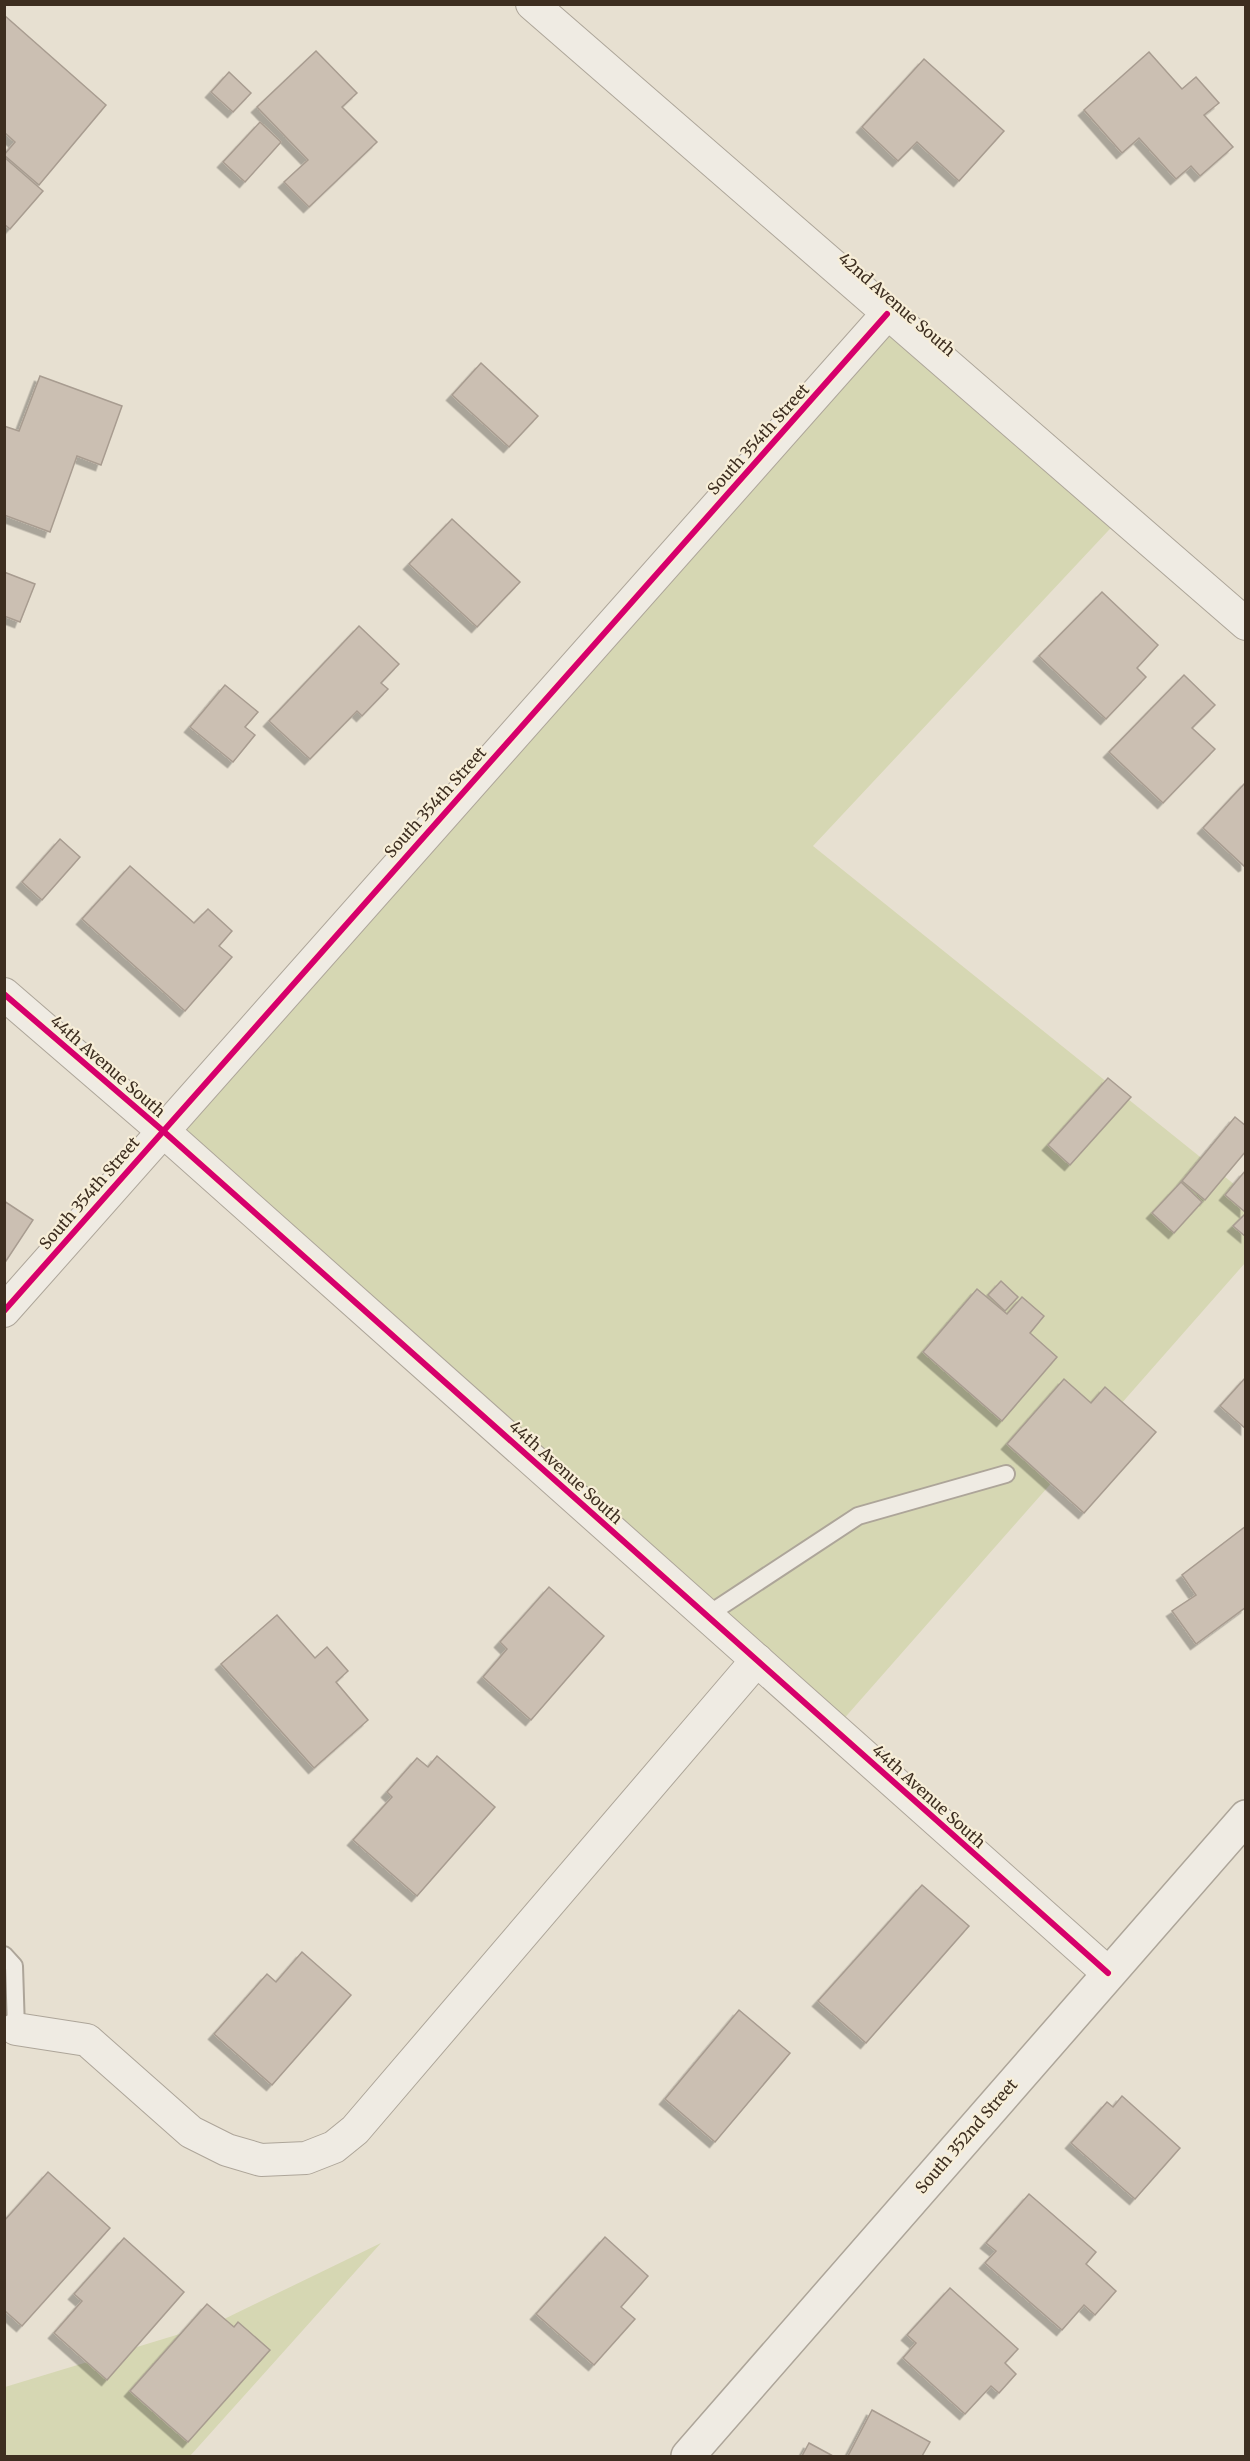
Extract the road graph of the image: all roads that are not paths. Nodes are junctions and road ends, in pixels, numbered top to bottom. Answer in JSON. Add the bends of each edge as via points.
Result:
{"nodes":[{"id":1,"x":532,"y":4,"type":"edge"},
{"id":2,"x":887,"y":314,"type":"junction"},
{"id":3,"x":1245,"y":624,"type":"edge"},
{"id":4,"x":4,"y":994,"type":"edge"},
{"id":5,"x":162,"y":1130,"type":"junction"},
{"id":6,"x":4,"y":1311,"type":"edge"},
{"id":7,"x":1006,"y":1474,"type":"dead end"},
{"id":8,"x":706,"y":1616,"type":"junction"},
{"id":9,"x":757,"y":1660,"type":"junction"},
{"id":10,"x":1245,"y":1816,"type":"edge"},
{"id":11,"x":4,"y":1955,"type":"edge"},
{"id":12,"x":1108,"y":1973,"type":"junction"},
{"id":13,"x":16,"y":2029,"type":"joint"},
{"id":14,"x":688,"y":2457,"type":"edge"}],
"edges":[{"from":1,"to":2,"type":"street","name":"42nd Avenue South"},
{"from":2,"to":3,"type":"street","name":"42nd Avenue South"},
{"from":2,"to":5,"type":"street","name":"South 354th Street"},
{"from":4,"to":5,"type":"street","name":"44th Avenue South"},
{"from":5,"to":6,"type":"street","name":"South 354th Street"},
{"from":5,"to":8,"type":"street","name":"44th Avenue South"},
{"from":7,"to":8,"type":"lane","via":[[858,1516]]},
{"from":8,"to":9,"type":"street","name":"44th Avenue South"},
{"from":9,"to":12,"type":"street","name":"44th Avenue South"},
{"from":9,"to":13,"type":"street","via":[[355,2130],[334,2147],[306,2157],[261,2160],[227,2150],[191,2132],[87,2040]]},
{"from":10,"to":12,"type":"street","name":"South 352nd Street"},
{"from":11,"to":13,"type":"lane","via":[[14,1966]]},
{"from":12,"to":14,"type":"street","name":"South 352nd Street"}]}
